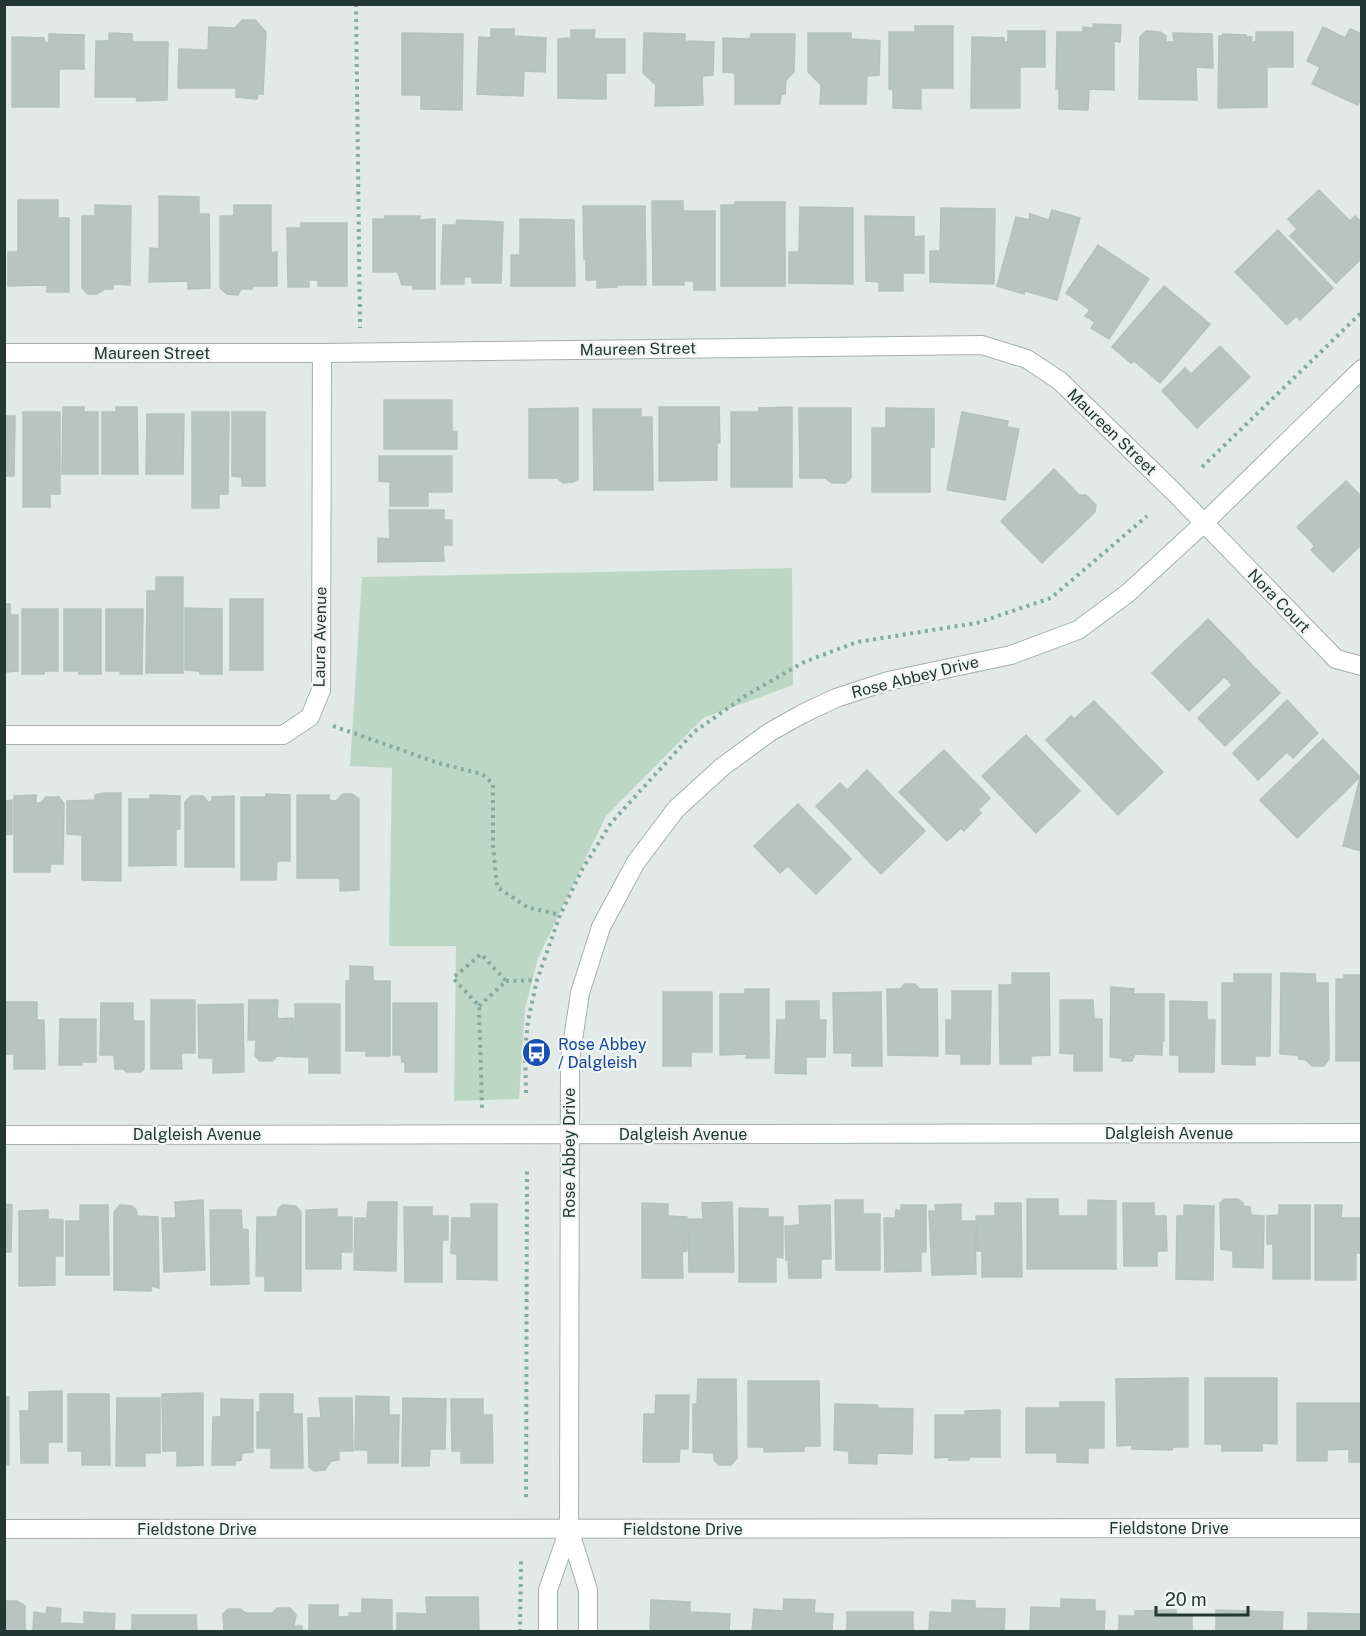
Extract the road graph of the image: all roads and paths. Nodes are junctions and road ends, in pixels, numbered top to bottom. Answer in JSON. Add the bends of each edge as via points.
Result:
{"nodes":[{"id":1,"x":356,"y":4,"type":"edge"},
{"id":2,"x":1362,"y":312,"type":"edge"},
{"id":3,"x":360,"y":352,"type":"junction"},
{"id":4,"x":4,"y":353,"type":"edge"},
{"id":5,"x":322,"y":353,"type":"junction"},
{"id":6,"x":1362,"y":369,"type":"edge"},
{"id":7,"x":1202,"y":467,"type":"dead end"},
{"id":8,"x":1204,"y":523,"type":"junction"},
{"id":9,"x":1362,"y":666,"type":"edge"},
{"id":10,"x":310,"y":717,"type":"junction"},
{"id":11,"x":4,"y":735,"type":"edge"},
{"id":12,"x":560,"y":915,"type":"dead end"},
{"id":13,"x":537,"y":980,"type":"dead end"},
{"id":14,"x":506,"y":981,"type":"junction"},
{"id":15,"x":479,"y":1006,"type":"junction"},
{"id":16,"x":1362,"y":1133,"type":"edge"},
{"id":17,"x":483,"y":1134,"type":"junction"},
{"id":18,"x":569,"y":1134,"type":"junction"},
{"id":19,"x":4,"y":1135,"type":"edge"},
{"id":20,"x":527,"y":1170,"type":"dead end"},
{"id":21,"x":526,"y":1497,"type":"dead end"},
{"id":22,"x":1362,"y":1528,"type":"edge"},
{"id":23,"x":4,"y":1529,"type":"edge"},
{"id":24,"x":569,"y":1529,"type":"junction"},
{"id":25,"x":521,"y":1560,"type":"dead end"},
{"id":26,"x":520,"y":1632,"type":"edge"},
{"id":27,"x":548,"y":1632,"type":"edge"},
{"id":28,"x":588,"y":1632,"type":"edge"}],
"edges":[{"from":1,"to":3,"type":"path"},
{"from":2,"to":7,"type":"path"},
{"from":3,"to":5,"type":"street","name":"Maureen Street"},
{"from":3,"to":8,"type":"street","name":"Maureen Street","via":[[982,345],[1027,359],[1060,381]]},
{"from":4,"to":5,"type":"street","name":"Maureen Street"},
{"from":5,"to":10,"type":"street","name":"Laura Avenue","via":[[321,690]]},
{"from":6,"to":8,"type":"street","name":"Rose Abbey Drive"},
{"from":8,"to":9,"type":"street","name":"Nora Court","via":[[1336,659]]},
{"from":8,"to":18,"type":"street","name":"Rose Abbey Drive","via":[[1128,592],[1078,630],[1011,655],[888,681],[836,698],[770,732],[722,767],[675,809],[636,862],[601,927],[580,993],[570,1060]]},
{"from":10,"to":11,"type":"street","via":[[283,735]]},
{"from":10,"to":12,"type":"path","via":[[438,764],[482,774],[493,784],[497,887],[527,907]]},
{"from":13,"to":14,"type":"path"},
{"from":14,"to":15,"type":"path"},
{"from":14,"to":15,"type":"path","via":[[481,954],[453,978]]},
{"from":15,"to":17,"type":"path"},
{"from":16,"to":18,"type":"street","name":"Dalgleish Avenue"},
{"from":17,"to":18,"type":"street","name":"Dalgleish Avenue"},
{"from":17,"to":19,"type":"street","name":"Dalgleish Avenue"},
{"from":18,"to":24,"type":"street","name":"Rose Abbey Drive"},
{"from":20,"to":21,"type":"path"},
{"from":22,"to":24,"type":"street","name":"Fieldstone Drive"},
{"from":23,"to":24,"type":"street","name":"Fieldstone Drive"},
{"from":24,"to":27,"type":"street","name":"Rose Abbey Drive","via":[[548,1590]]},
{"from":24,"to":28,"type":"street","name":"Rose Abbey Drive","via":[[588,1590]]},
{"from":25,"to":26,"type":"path"}]}
